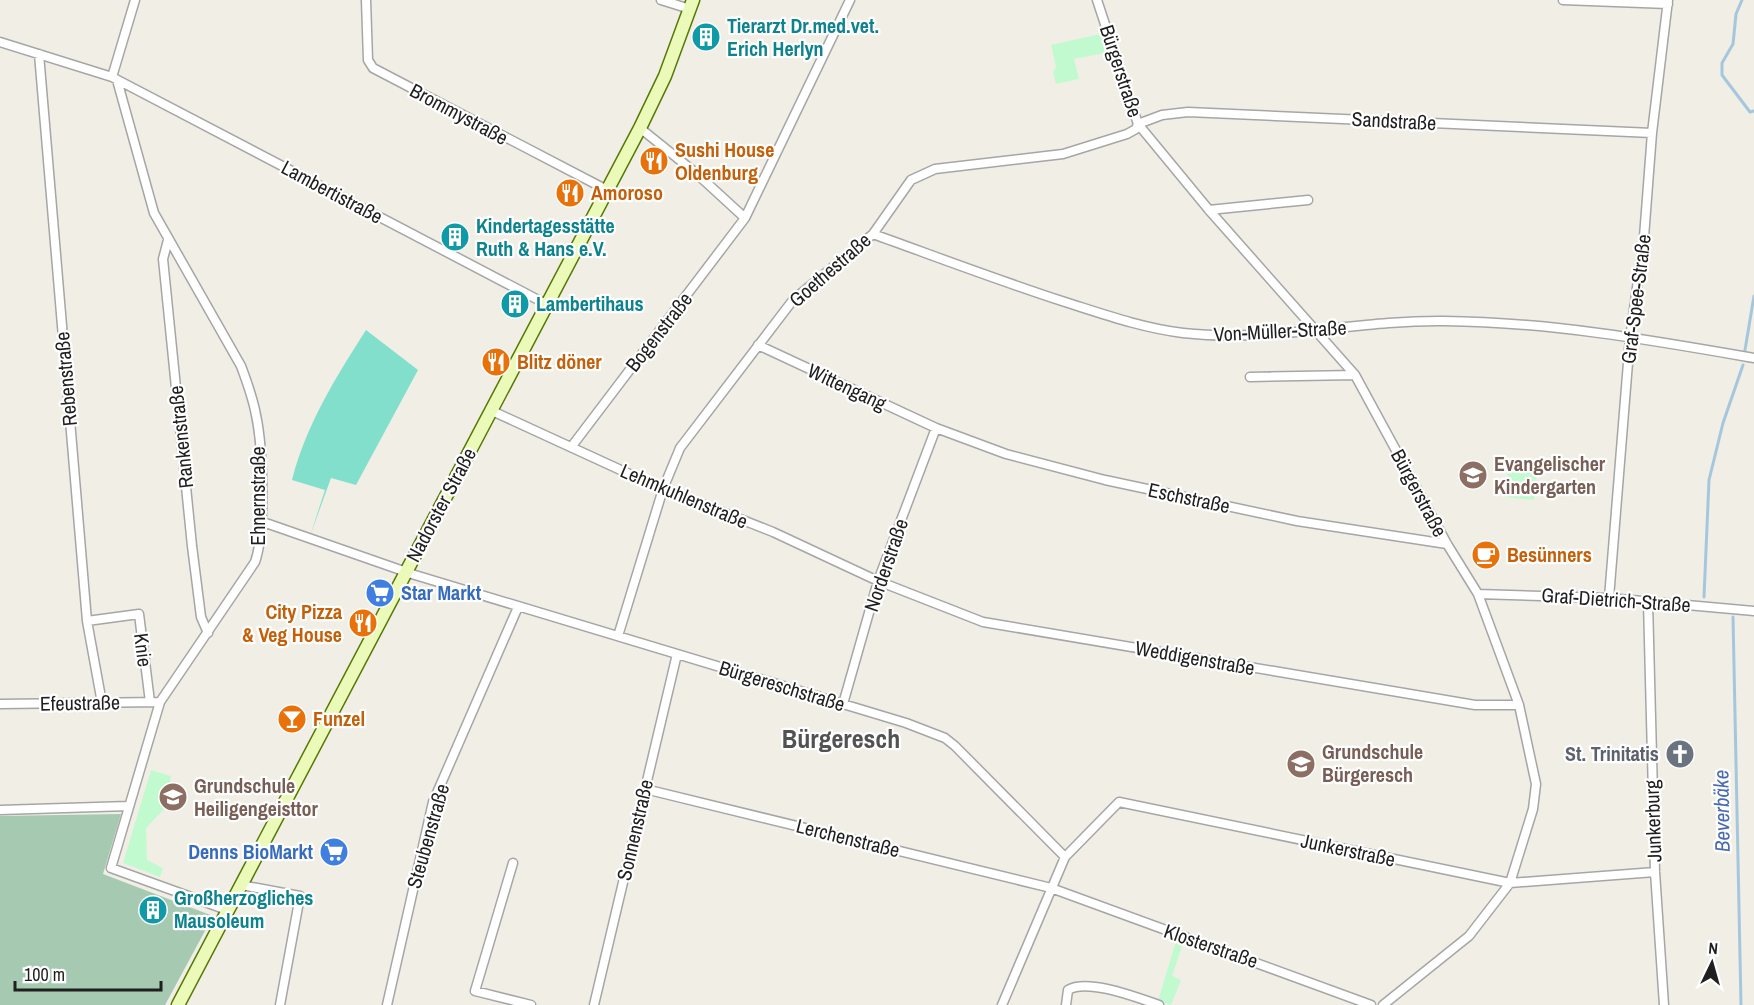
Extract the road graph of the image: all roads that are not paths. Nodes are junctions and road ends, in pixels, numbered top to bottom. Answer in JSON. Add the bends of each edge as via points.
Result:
{"nodes":[{"id":1,"x":135,"y":0,"type":"edge"},
{"id":2,"x":366,"y":0,"type":"edge"},
{"id":3,"x":661,"y":0,"type":"edge"},
{"id":4,"x":850,"y":0,"type":"edge"},
{"id":5,"x":1097,"y":0,"type":"edge"},
{"id":6,"x":1563,"y":0,"type":"edge"},
{"id":7,"x":1668,"y":2,"type":"edge"},
{"id":8,"x":692,"y":5,"type":"edge"},
{"id":9,"x":0,"y":42,"type":"edge"},
{"id":10,"x":39,"y":54,"type":"junction"},
{"id":11,"x":115,"y":79,"type":"junction"},
{"id":12,"x":1138,"y":124,"type":"junction"},
{"id":13,"x":640,"y":128,"type":"junction"},
{"id":14,"x":1652,"y":133,"type":"junction"},
{"id":15,"x":607,"y":190,"type":"junction"},
{"id":16,"x":1308,"y":200,"type":"dead end"},
{"id":17,"x":1209,"y":210,"type":"junction"},
{"id":18,"x":745,"y":218,"type":"junction"},
{"id":19,"x":873,"y":234,"type":"junction"},
{"id":20,"x":168,"y":240,"type":"junction"},
{"id":21,"x":546,"y":304,"type":"junction"},
{"id":22,"x":1319,"y":331,"type":"junction"},
{"id":23,"x":1630,"y":338,"type":"junction"},
{"id":24,"x":758,"y":345,"type":"junction"},
{"id":25,"x":1754,"y":358,"type":"edge"},
{"id":26,"x":1355,"y":375,"type":"junction"},
{"id":27,"x":1250,"y":377,"type":"dead end"},
{"id":28,"x":490,"y":410,"type":"junction"},
{"id":29,"x":936,"y":428,"type":"junction"},
{"id":30,"x":572,"y":446,"type":"junction"},
{"id":31,"x":663,"y":489,"type":"junction"},
{"id":32,"x":260,"y":521,"type":"junction"},
{"id":33,"x":1447,"y":544,"type":"junction"},
{"id":34,"x":406,"y":572,"type":"junction"},
{"id":35,"x":878,"y":581,"type":"junction"},
{"id":36,"x":1478,"y":594,"type":"junction"},
{"id":37,"x":1609,"y":598,"type":"junction"},
{"id":38,"x":1648,"y":602,"type":"junction"},
{"id":39,"x":518,"y":607,"type":"junction"},
{"id":40,"x":1754,"y":611,"type":"edge"},
{"id":41,"x":87,"y":621,"type":"junction"},
{"id":42,"x":208,"y":633,"type":"junction"},
{"id":43,"x":618,"y":636,"type":"junction"},
{"id":44,"x":677,"y":654,"type":"junction"},
{"id":45,"x":150,"y":702,"type":"junction"},
{"id":46,"x":160,"y":702,"type":"junction"},
{"id":47,"x":102,"y":703,"type":"junction"},
{"id":48,"x":0,"y":704,"type":"edge"},
{"id":49,"x":843,"y":704,"type":"junction"},
{"id":50,"x":1519,"y":705,"type":"junction"},
{"id":51,"x":645,"y":789,"type":"junction"},
{"id":52,"x":129,"y":806,"type":"junction"},
{"id":53,"x":0,"y":810,"type":"edge"},
{"id":54,"x":1065,"y":857,"type":"junction"},
{"id":55,"x":513,"y":863,"type":"dead end"},
{"id":56,"x":1655,"y":872,"type":"junction"},
{"id":57,"x":1510,"y":883,"type":"junction"},
{"id":58,"x":241,"y":885,"type":"junction"},
{"id":59,"x":1051,"y":888,"type":"junction"},
{"id":60,"x":227,"y":910,"type":"junction"},
{"id":61,"x":487,"y":994,"type":"junction"},
{"id":62,"x":178,"y":1005,"type":"edge"},
{"id":63,"x":280,"y":1005,"type":"edge"},
{"id":64,"x":387,"y":1005,"type":"edge"},
{"id":65,"x":484,"y":1005,"type":"edge"},
{"id":66,"x":531,"y":1005,"type":"edge"},
{"id":67,"x":594,"y":1005,"type":"edge"},
{"id":68,"x":1002,"y":1005,"type":"edge"},
{"id":69,"x":1066,"y":1005,"type":"edge"},
{"id":70,"x":1159,"y":1005,"type":"edge"},
{"id":71,"x":1371,"y":1005,"type":"edge"},
{"id":72,"x":1383,"y":1005,"type":"edge"},
{"id":73,"x":1664,"y":1005,"type":"edge"}],
"edges":[{"from":1,"to":11,"type":"street"},
{"from":2,"to":15,"type":"street","name":"Brommystraße","via":[[368,60],[373,68]]},
{"from":3,"to":8,"type":"street"},
{"from":4,"to":18,"type":"street","name":"Bogenstraße"},
{"from":5,"to":12,"type":"street","name":"Bürgerstraße"},
{"from":6,"to":7,"type":"street"},
{"from":7,"to":14,"type":"street","name":"Graf-Spee-Straße"},
{"from":8,"to":13,"type":"street","name":"Nadorster Straße"},
{"from":9,"to":10,"type":"street","name":"Lambertistraße"},
{"from":10,"to":11,"type":"street","name":"Lambertistraße"},
{"from":10,"to":41,"type":"street","name":"Rebenstraße"},
{"from":11,"to":20,"type":"street","name":"Ehnernstraße","via":[[154,213]]},
{"from":11,"to":21,"type":"street","name":"Lambertistraße"},
{"from":12,"to":14,"type":"street","name":"Sandstraße","via":[[1188,112]]},
{"from":12,"to":17,"type":"street","name":"Bürgerstraße"},
{"from":12,"to":19,"type":"street","name":"Goethestraße","via":[[1127,134],[1063,154],[919,174],[903,188]]},
{"from":13,"to":15,"type":"street","name":"Nadorster Straße"},
{"from":13,"to":18,"type":"street"},
{"from":14,"to":23,"type":"street","name":"Graf-Spee-Straße","via":[[1644,237]]},
{"from":15,"to":21,"type":"street","name":"Nadorster Straße"},
{"from":16,"to":17,"type":"street"},
{"from":17,"to":22,"type":"street","name":"Bürgerstraße"},
{"from":18,"to":30,"type":"street","name":"Bogenstraße"},
{"from":19,"to":22,"type":"street","name":"Von-Müller-Straße","via":[[1003,282],[1144,326],[1221,336]]},
{"from":19,"to":24,"type":"street","name":"Goethestraße","via":[[808,285]]},
{"from":20,"to":32,"type":"street","name":"Ehnernstraße","via":[[195,282],[250,389],[257,417]]},
{"from":20,"to":42,"type":"street","name":"Rankenstraße","via":[[163,259],[173,362],[201,617]]},
{"from":21,"to":28,"type":"street","name":"Nadorster Straße"},
{"from":22,"to":23,"type":"street","name":"Von-Müller-Straße","via":[[1444,321],[1535,325]]},
{"from":22,"to":26,"type":"street","name":"Bürgerstraße"},
{"from":23,"to":25,"type":"street","name":"Von-Müller-Straße"},
{"from":23,"to":37,"type":"street","name":"Graf-Spee-Straße"},
{"from":24,"to":29,"type":"street","name":"Wittengang"},
{"from":24,"to":31,"type":"street","name":"Goethestraße","via":[[680,448]]},
{"from":26,"to":27,"type":"street"},
{"from":26,"to":33,"type":"street","name":"Bürgerstraße"},
{"from":28,"to":30,"type":"street","name":"Lehmkuhlenstraße"},
{"from":28,"to":34,"type":"street","name":"Nadorster Straße"},
{"from":29,"to":33,"type":"street","name":"Eschstraße","via":[[1006,454],[1104,480],[1297,521]]},
{"from":29,"to":35,"type":"street","name":"Norderstraße"},
{"from":30,"to":31,"type":"street","name":"Lehmkuhlenstraße"},
{"from":31,"to":35,"type":"street","name":"Lehmkuhlenstraße","via":[[773,532]]},
{"from":31,"to":43,"type":"street","name":"Goethestraße"},
{"from":32,"to":34,"type":"street","name":"Bürgereschstraße"},
{"from":32,"to":42,"type":"street","name":"Ehnernstraße","via":[[255,562]]},
{"from":33,"to":36,"type":"street","name":"Bürgerstraße"},
{"from":34,"to":39,"type":"street","name":"Bürgereschstraße"},
{"from":34,"to":58,"type":"street","name":"Nadorster Straße"},
{"from":35,"to":49,"type":"street","name":"Norderstraße"},
{"from":35,"to":50,"type":"street","name":"Weddigenstraße","via":[[983,622],[1475,705]]},
{"from":36,"to":37,"type":"street","name":"Graf-Dietrich-Straße"},
{"from":36,"to":50,"type":"street","name":"Bürgerstraße"},
{"from":37,"to":38,"type":"street","name":"Graf-Dietrich-Straße"},
{"from":38,"to":40,"type":"street","name":"Graf-Dietrich-Straße"},
{"from":38,"to":56,"type":"street","name":"Junkerburg"},
{"from":39,"to":43,"type":"street","name":"Bürgereschstraße"},
{"from":39,"to":64,"type":"street","name":"Steubenstraße","via":[[434,802]]},
{"from":41,"to":45,"type":"street","name":"Knie","via":[[139,614]]},
{"from":41,"to":47,"type":"street","name":"Rebenstraße"},
{"from":42,"to":46,"type":"street","name":"Ehnernstraße"},
{"from":43,"to":44,"type":"street","name":"Bürgereschstraße"},
{"from":44,"to":49,"type":"street","name":"Bürgereschstraße"},
{"from":44,"to":51,"type":"street","name":"Sonnenstraße"},
{"from":45,"to":46,"type":"street","name":"Efeustraße"},
{"from":45,"to":47,"type":"street","name":"Efeustraße"},
{"from":46,"to":52,"type":"street","name":"Ehnernstraße"},
{"from":47,"to":48,"type":"street","name":"Efeustraße"},
{"from":49,"to":54,"type":"street","name":"Bürgereschstraße","via":[[945,738]]},
{"from":50,"to":57,"type":"street","name":"Bürgerstraße","via":[[1536,784],[1533,809]]},
{"from":51,"to":59,"type":"street","name":"Lerchenstraße"},
{"from":51,"to":67,"type":"street","name":"Sonnenstraße"},
{"from":52,"to":53,"type":"street"},
{"from":52,"to":60,"type":"street","name":"Ehnernstraße","via":[[111,868]]},
{"from":54,"to":57,"type":"street","name":"Junkerstraße","via":[[1119,802]]},
{"from":54,"to":59,"type":"street"},
{"from":55,"to":61,"type":"street","via":[[475,991]]},
{"from":56,"to":57,"type":"street","name":"Junkerstraße"},
{"from":56,"to":73,"type":"street","name":"Junkerburg"},
{"from":57,"to":72,"type":"street","name":"Bürgerstraße","via":[[1469,936]]},
{"from":58,"to":60,"type":"street","name":"Nadorster Straße"},
{"from":58,"to":63,"type":"street","via":[[300,896]]},
{"from":59,"to":68,"type":"street"},
{"from":59,"to":71,"type":"street","name":"Klosterstraße"},
{"from":60,"to":62,"type":"street","name":"Nadorster Straße"},
{"from":61,"to":65,"type":"street"},
{"from":61,"to":66,"type":"street"},
{"from":69,"to":70,"type":"street","via":[[1068,990],[1079,987],[1126,994]]}]}
